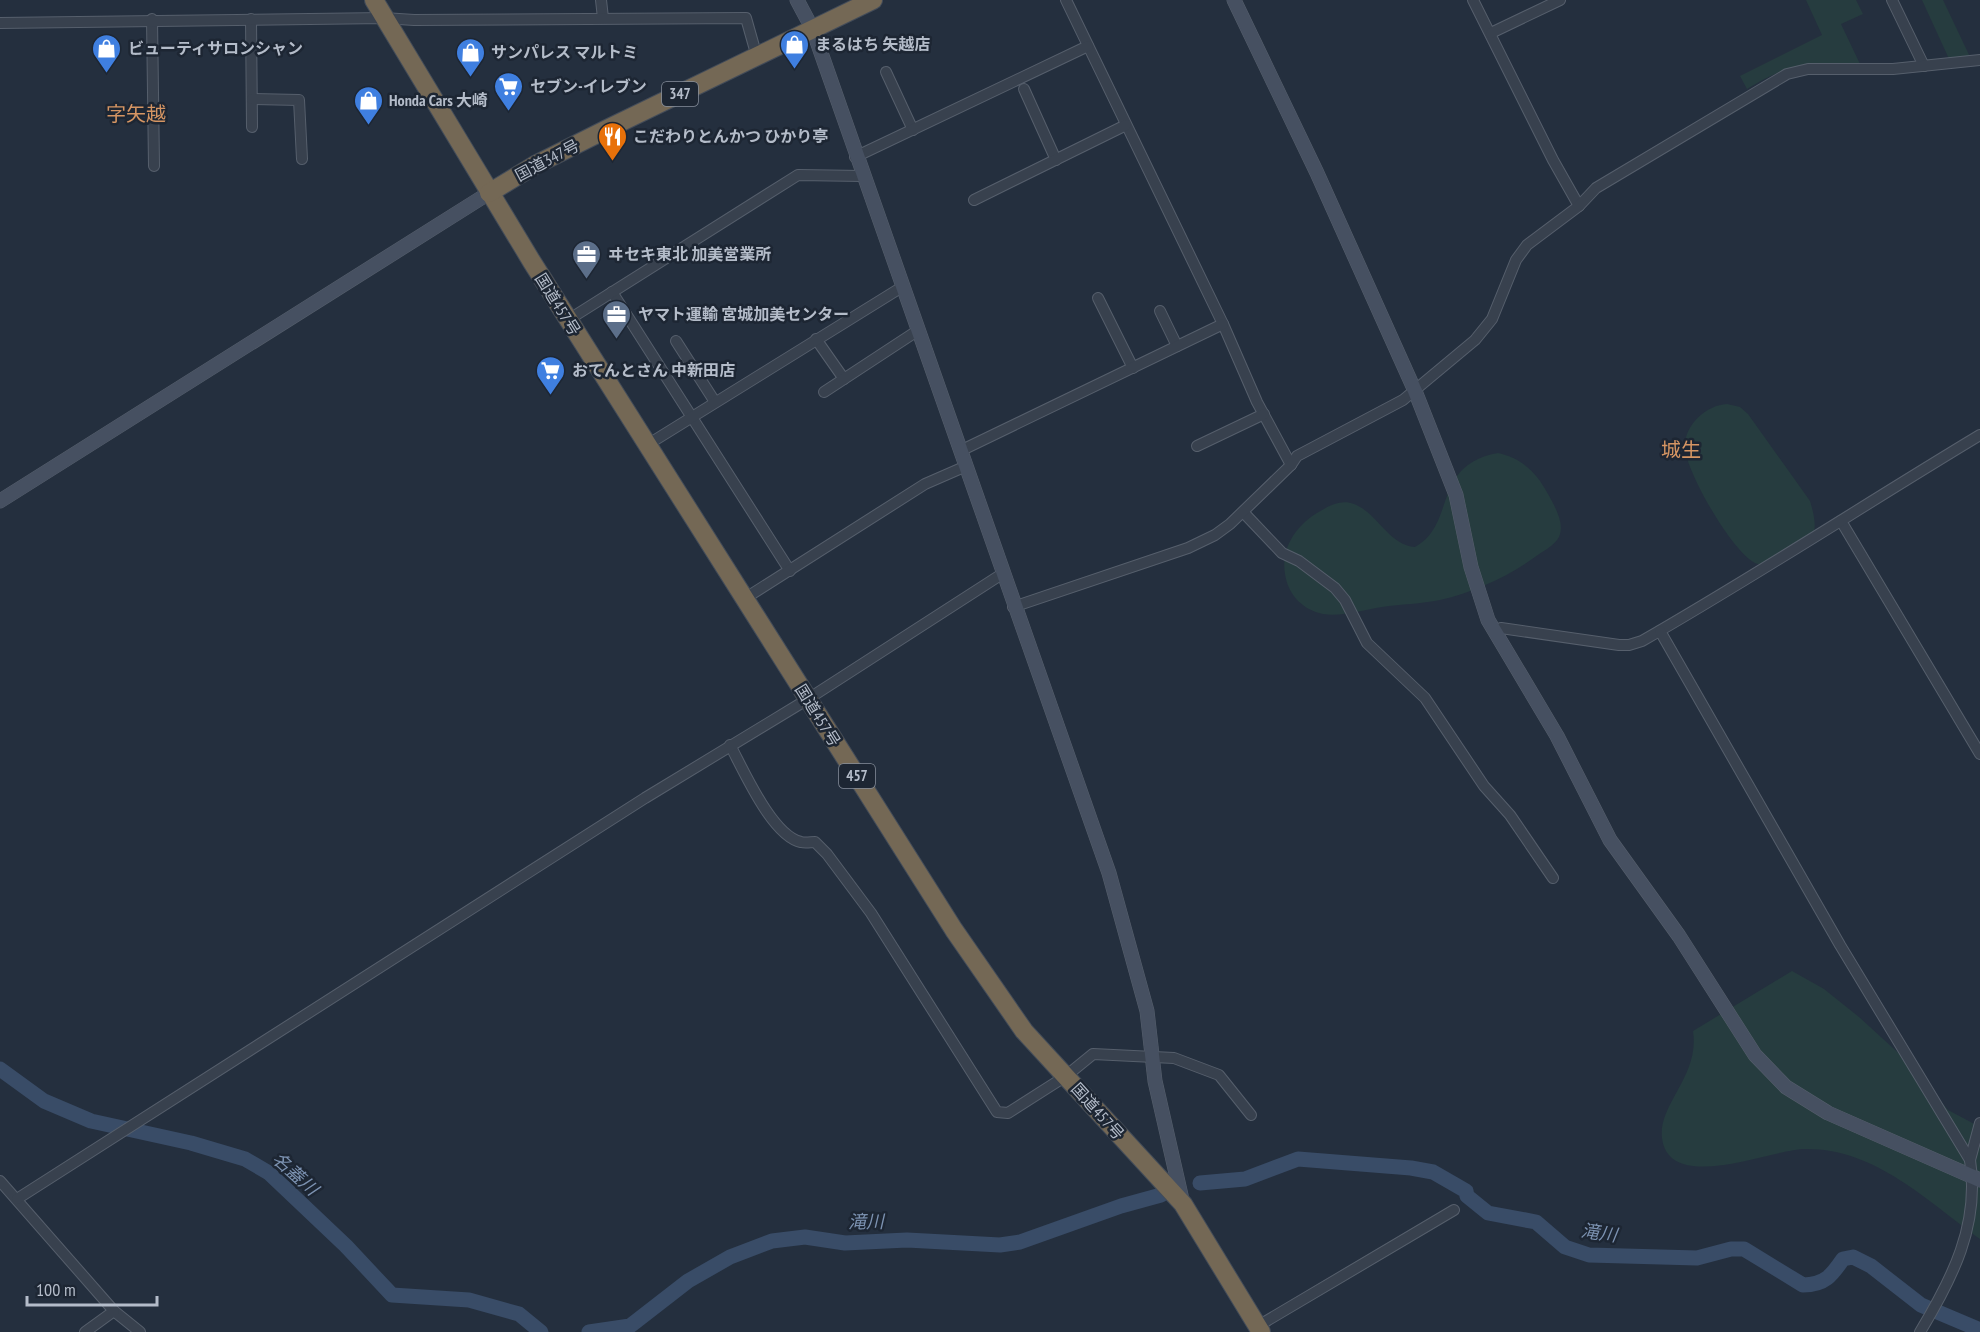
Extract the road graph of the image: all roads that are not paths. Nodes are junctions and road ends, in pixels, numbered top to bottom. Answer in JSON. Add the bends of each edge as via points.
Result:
{"nodes":[{"id":1,"x":374,"y":0,"type":"edge"},
{"id":2,"x":601,"y":0,"type":"edge"},
{"id":3,"x":797,"y":0,"type":"edge"},
{"id":4,"x":873,"y":0,"type":"edge"},
{"id":5,"x":1066,"y":0,"type":"edge"},
{"id":6,"x":1234,"y":0,"type":"edge"},
{"id":7,"x":1473,"y":0,"type":"edge"},
{"id":8,"x":1560,"y":0,"type":"edge"},
{"id":9,"x":1892,"y":0,"type":"edge"},
{"id":10,"x":384,"y":18,"type":"junction"},
{"id":11,"x":603,"y":18,"type":"junction"},
{"id":12,"x":251,"y":19,"type":"junction"},
{"id":13,"x":152,"y":20,"type":"junction"},
{"id":14,"x":0,"y":22,"type":"edge"},
{"id":15,"x":813,"y":30,"type":"junction"},
{"id":16,"x":1491,"y":33,"type":"junction"},
{"id":17,"x":1088,"y":46,"type":"junction"},
{"id":18,"x":757,"y":57,"type":"junction"},
{"id":19,"x":1980,"y":60,"type":"edge"},
{"id":20,"x":1924,"y":66,"type":"junction"},
{"id":21,"x":886,"y":72,"type":"dead end"},
{"id":22,"x":1024,"y":89,"type":"dead end"},
{"id":23,"x":252,"y":99,"type":"junction"},
{"id":24,"x":1126,"y":125,"type":"junction"},
{"id":25,"x":252,"y":128,"type":"dead end"},
{"id":26,"x":912,"y":130,"type":"junction"},
{"id":27,"x":855,"y":157,"type":"junction"},
{"id":28,"x":302,"y":159,"type":"dead end"},
{"id":29,"x":1056,"y":160,"type":"junction"},
{"id":30,"x":154,"y":166,"type":"dead end"},
{"id":31,"x":862,"y":176,"type":"junction"},
{"id":32,"x":489,"y":193,"type":"junction"},
{"id":33,"x":974,"y":201,"type":"dead end"},
{"id":34,"x":1579,"y":206,"type":"junction"},
{"id":35,"x":902,"y":287,"type":"junction"},
{"id":36,"x":612,"y":292,"type":"junction"},
{"id":37,"x":1098,"y":298,"type":"dead end"},
{"id":38,"x":1160,"y":311,"type":"dead end"},
{"id":39,"x":568,"y":320,"type":"junction"},
{"id":40,"x":1223,"y":324,"type":"junction"},
{"id":41,"x":917,"y":331,"type":"junction"},
{"id":42,"x":816,"y":339,"type":"junction"},
{"id":43,"x":676,"y":341,"type":"dead end"},
{"id":44,"x":1177,"y":346,"type":"junction"},
{"id":45,"x":1133,"y":368,"type":"junction"},
{"id":46,"x":844,"y":379,"type":"junction"},
{"id":47,"x":1415,"y":391,"type":"junction"},
{"id":48,"x":824,"y":392,"type":"dead end"},
{"id":49,"x":715,"y":402,"type":"junction"},
{"id":50,"x":1264,"y":414,"type":"junction"},
{"id":51,"x":693,"y":417,"type":"junction"},
{"id":52,"x":1980,"y":435,"type":"edge"},
{"id":53,"x":647,"y":445,"type":"junction"},
{"id":54,"x":1197,"y":446,"type":"dead end"},
{"id":55,"x":960,"y":451,"type":"junction"},
{"id":56,"x":1292,"y":465,"type":"junction"},
{"id":57,"x":964,"y":467,"type":"junction"},
{"id":58,"x":0,"y":501,"type":"edge"},
{"id":59,"x":1244,"y":513,"type":"junction"},
{"id":60,"x":1841,"y":521,"type":"junction"},
{"id":61,"x":790,"y":572,"type":"junction"},
{"id":62,"x":1002,"y":574,"type":"junction"},
{"id":63,"x":744,"y":599,"type":"junction"},
{"id":64,"x":1013,"y":608,"type":"junction"},
{"id":65,"x":1502,"y":627,"type":"dead end"},
{"id":66,"x":1660,"y":631,"type":"junction"},
{"id":67,"x":808,"y":699,"type":"junction"},
{"id":68,"x":730,"y":745,"type":"junction"},
{"id":69,"x":1980,"y":754,"type":"edge"},
{"id":70,"x":1553,"y":878,"type":"dead end"},
{"id":71,"x":1153,"y":1055,"type":"junction"},
{"id":72,"x":1066,"y":1076,"type":"junction"},
{"id":73,"x":1251,"y":1115,"type":"dead end"},
{"id":74,"x":1980,"y":1123,"type":"edge"},
{"id":75,"x":1970,"y":1160,"type":"junction"},
{"id":76,"x":1978,"y":1179,"type":"edge"},
{"id":77,"x":0,"y":1181,"type":"edge"},
{"id":78,"x":17,"y":1199,"type":"junction"},
{"id":79,"x":1183,"y":1204,"type":"junction"},
{"id":80,"x":1454,"y":1210,"type":"dead end"},
{"id":81,"x":114,"y":1311,"type":"junction"},
{"id":82,"x":1260,"y":1329,"type":"edge"},
{"id":83,"x":85,"y":1332,"type":"edge"},
{"id":84,"x":140,"y":1332,"type":"edge"},
{"id":85,"x":1920,"y":1332,"type":"edge"}],
"edges":[{"from":1,"to":10,"type":"highway","number":"457"},
{"from":2,"to":11,"type":"street"},
{"from":3,"to":15,"type":"street"},
{"from":4,"to":15,"type":"highway","name":"国道347号","number":"347"},
{"from":5,"to":17,"type":"street"},
{"from":6,"to":47,"type":"street"},
{"from":7,"to":16,"type":"street"},
{"from":8,"to":16,"type":"street"},
{"from":9,"to":20,"type":"street"},
{"from":10,"to":11,"type":"street"},
{"from":10,"to":12,"type":"street"},
{"from":10,"to":32,"type":"highway","number":"457"},
{"from":11,"to":18,"type":"street","via":[[746,18]]},
{"from":12,"to":13,"type":"street"},
{"from":12,"to":23,"type":"street"},
{"from":13,"to":14,"type":"street"},
{"from":13,"to":30,"type":"street"},
{"from":15,"to":18,"type":"highway","name":"国道347号","number":"347"},
{"from":15,"to":27,"type":"street"},
{"from":16,"to":34,"type":"street"},
{"from":17,"to":24,"type":"street"},
{"from":17,"to":26,"type":"street"},
{"from":18,"to":32,"type":"highway","name":"国道347号","number":"347","via":[[544,161]]},
{"from":19,"to":20,"type":"street"},
{"from":20,"to":34,"type":"street","via":[[1808,69],[1787,74],[1596,188]]},
{"from":21,"to":26,"type":"street"},
{"from":22,"to":29,"type":"street"},
{"from":23,"to":25,"type":"street"},
{"from":23,"to":28,"type":"street","via":[[299,100]]},
{"from":24,"to":29,"type":"street"},
{"from":24,"to":40,"type":"street"},
{"from":26,"to":27,"type":"street"},
{"from":27,"to":31,"type":"street"},
{"from":29,"to":33,"type":"street"},
{"from":31,"to":35,"type":"street"},
{"from":31,"to":36,"type":"street","via":[[798,175]]},
{"from":32,"to":39,"type":"highway","name":"国道457号","number":"457"},
{"from":32,"to":58,"type":"street"},
{"from":34,"to":47,"type":"street","via":[[1527,245],[1516,260],[1485,329]]},
{"from":35,"to":41,"type":"street"},
{"from":35,"to":42,"type":"street"},
{"from":36,"to":39,"type":"street"},
{"from":36,"to":51,"type":"street"},
{"from":37,"to":45,"type":"street"},
{"from":38,"to":44,"type":"street"},
{"from":39,"to":53,"type":"highway","name":"国道457号","number":"457"},
{"from":40,"to":44,"type":"street"},
{"from":40,"to":50,"type":"street"},
{"from":41,"to":46,"type":"street"},
{"from":41,"to":55,"type":"street"},
{"from":42,"to":46,"type":"street"},
{"from":42,"to":49,"type":"street"},
{"from":43,"to":49,"type":"street"},
{"from":44,"to":45,"type":"street"},
{"from":45,"to":55,"type":"street"},
{"from":46,"to":48,"type":"street"},
{"from":47,"to":56,"type":"street","via":[[1298,456]]},
{"from":47,"to":76,"type":"street","via":[[1456,495],[1471,567],[1488,620],[1557,736],[1610,840],[1679,936],[1755,1055],[1786,1087],[1828,1113]]},
{"from":49,"to":51,"type":"street"},
{"from":50,"to":54,"type":"street"},
{"from":50,"to":56,"type":"street"},
{"from":51,"to":53,"type":"street"},
{"from":51,"to":61,"type":"street"},
{"from":52,"to":60,"type":"street"},
{"from":53,"to":63,"type":"highway","name":"国道457号","number":"457"},
{"from":55,"to":57,"type":"street"},
{"from":56,"to":59,"type":"street"},
{"from":57,"to":61,"type":"street","via":[[925,484]]},
{"from":57,"to":62,"type":"street"},
{"from":59,"to":64,"type":"street","via":[[1215,535],[1188,548]]},
{"from":59,"to":70,"type":"street","via":[[1282,554],[1299,561],[1335,588],[1367,643],[1425,698]]},
{"from":60,"to":66,"type":"street"},
{"from":60,"to":69,"type":"street"},
{"from":61,"to":63,"type":"street"},
{"from":62,"to":64,"type":"street"},
{"from":62,"to":67,"type":"street"},
{"from":63,"to":67,"type":"highway","name":"国道457号","number":"457"},
{"from":64,"to":71,"type":"street","via":[[1108,873],[1147,1011]]},
{"from":65,"to":66,"type":"street","via":[[1629,645]]},
{"from":66,"to":75,"type":"street","via":[[1840,945]]},
{"from":67,"to":68,"type":"street"},
{"from":67,"to":72,"type":"highway","name":"国道457号","number":"457","via":[[954,930],[1024,1030]]},
{"from":68,"to":72,"type":"street","via":[[780,829],[799,842],[815,842],[871,913],[997,1112],[1008,1113]]},
{"from":68,"to":78,"type":"street"},
{"from":71,"to":72,"type":"street","via":[[1093,1054]]},
{"from":71,"to":73,"type":"street","via":[[1174,1058],[1219,1075]]},
{"from":71,"to":79,"type":"street","via":[[1155,1081]]},
{"from":72,"to":79,"type":"highway","name":"国道457号","number":"457"},
{"from":74,"to":75,"type":"street"},
{"from":75,"to":76,"type":"street"},
{"from":76,"to":85,"type":"street","via":[[1970,1240],[1958,1270]]},
{"from":77,"to":78,"type":"street"},
{"from":78,"to":81,"type":"street"},
{"from":79,"to":82,"type":"highway","name":"国道457号","number":"457"},
{"from":80,"to":82,"type":"street"},
{"from":81,"to":83,"type":"street"},
{"from":81,"to":84,"type":"street"}]}
